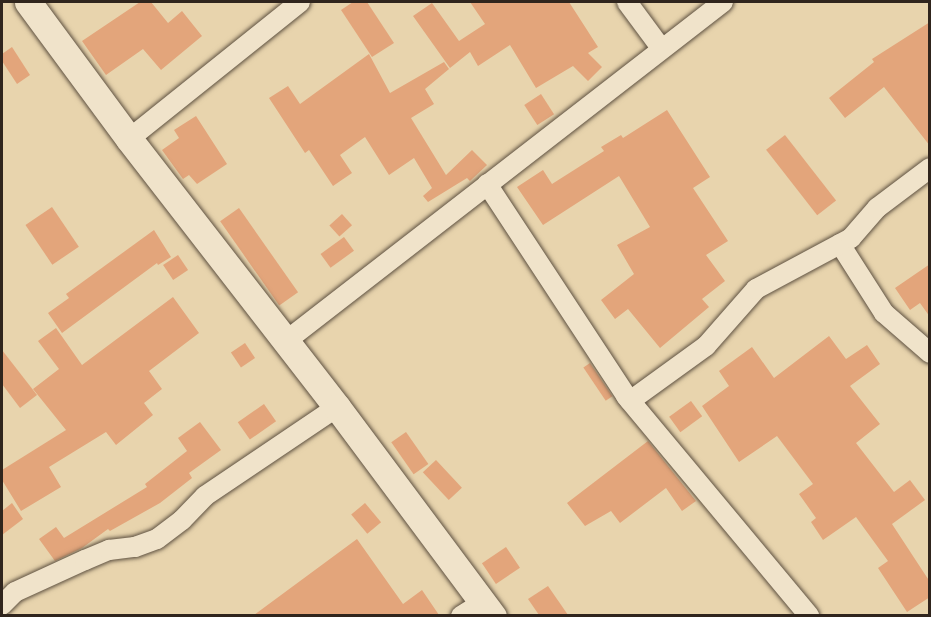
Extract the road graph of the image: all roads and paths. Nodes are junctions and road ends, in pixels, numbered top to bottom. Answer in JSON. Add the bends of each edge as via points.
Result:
{"nodes":[{"id":1,"x":28,"y":2,"type":"edge"},
{"id":2,"x":300,"y":2,"type":"edge"},
{"id":3,"x":627,"y":2,"type":"edge"},
{"id":4,"x":723,"y":2,"type":"edge"},
{"id":5,"x":661,"y":48,"type":"junction"},
{"id":6,"x":129,"y":139,"type":"junction"},
{"id":7,"x":930,"y":168,"type":"edge"},
{"id":8,"x":487,"y":184,"type":"junction"},
{"id":9,"x":840,"y":244,"type":"junction"},
{"id":10,"x":286,"y":341,"type":"junction"},
{"id":11,"x":930,"y":353,"type":"edge"},
{"id":12,"x":630,"y":401,"type":"junction"},
{"id":13,"x":337,"y":407,"type":"junction"},
{"id":14,"x":2,"y":605,"type":"edge"},
{"id":15,"x":479,"y":611,"type":"edge"},
{"id":16,"x":809,"y":615,"type":"edge"}],
"edges":[{"from":1,"to":6,"type":"street"},
{"from":2,"to":6,"type":"street"},
{"from":3,"to":5,"type":"street"},
{"from":4,"to":5,"type":"street"},
{"from":5,"to":8,"type":"street"},
{"from":6,"to":10,"type":"street"},
{"from":7,"to":9,"type":"street","via":[[877,208],[851,238]]},
{"from":8,"to":10,"type":"street"},
{"from":8,"to":12,"type":"street"},
{"from":9,"to":11,"type":"street","via":[[884,313]]},
{"from":9,"to":12,"type":"street","via":[[756,289],[706,346]]},
{"from":10,"to":13,"type":"street"},
{"from":12,"to":16,"type":"street"},
{"from":13,"to":14,"type":"street","via":[[205,495],[157,539],[85,560],[15,591]]},
{"from":13,"to":15,"type":"street"}]}
